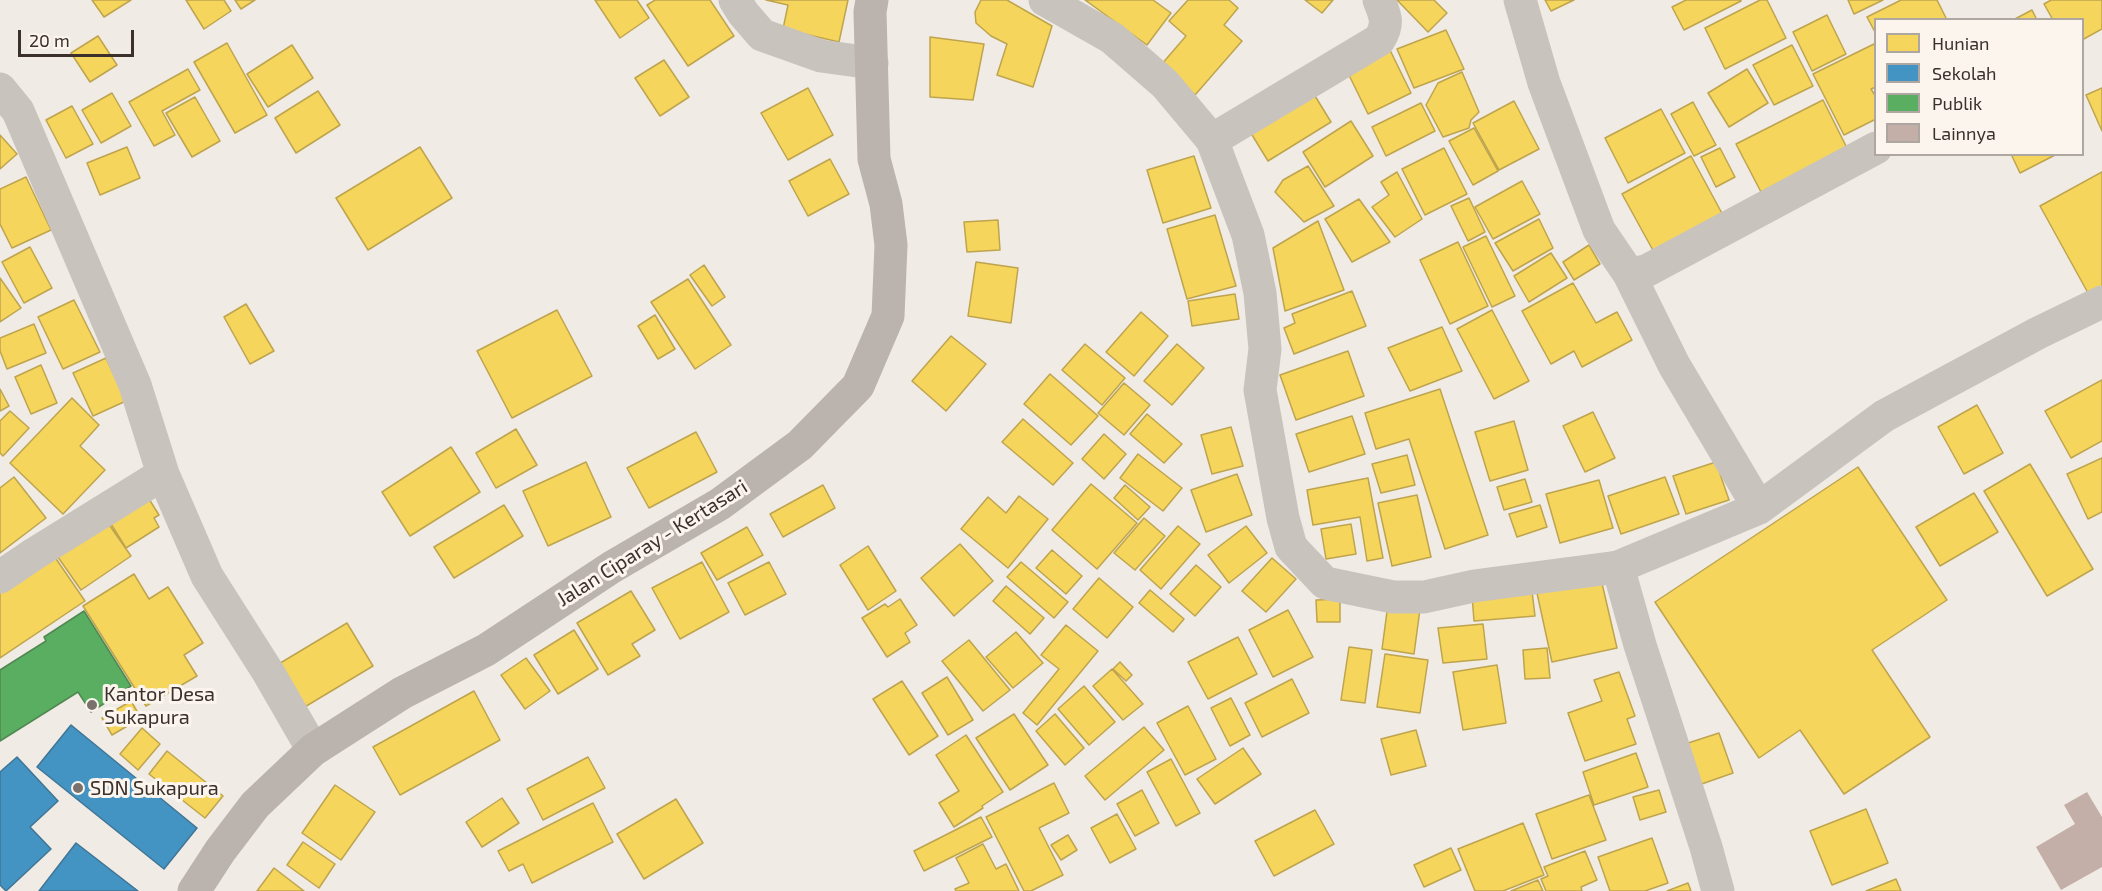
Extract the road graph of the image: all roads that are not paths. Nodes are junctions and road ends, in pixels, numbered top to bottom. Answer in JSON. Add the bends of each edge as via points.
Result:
{"nodes":[{"id":1,"x":735,"y":0,"type":"edge"},
{"id":2,"x":872,"y":0,"type":"edge"},
{"id":3,"x":1045,"y":0,"type":"edge"},
{"id":4,"x":1379,"y":0,"type":"edge"},
{"id":5,"x":1520,"y":0,"type":"edge"},
{"id":6,"x":872,"y":63,"type":"junction"},
{"id":7,"x":0,"y":88,"type":"edge"},
{"id":8,"x":1212,"y":140,"type":"junction"},
{"id":9,"x":1874,"y":149,"type":"edge"},
{"id":10,"x":1629,"y":274,"type":"junction"},
{"id":11,"x":2102,"y":302,"type":"edge"},
{"id":12,"x":163,"y":474,"type":"junction"},
{"id":13,"x":1760,"y":508,"type":"junction"},
{"id":14,"x":1618,"y":567,"type":"junction"},
{"id":15,"x":0,"y":578,"type":"edge"},
{"id":16,"x":313,"y":750,"type":"junction"},
{"id":17,"x":194,"y":891,"type":"edge"},
{"id":18,"x":1718,"y":891,"type":"edge"}],
"edges":[{"from":1,"to":6,"type":"street","via":[[762,35],[820,56]]},
{"from":2,"to":6,"type":"main road","name":"Jalan Ciparay - Kertasari"},
{"from":3,"to":8,"type":"street","via":[[1112,38],[1165,84]]},
{"from":4,"to":8,"type":"street","via":[[1386,18],[1379,40]]},
{"from":5,"to":10,"type":"street","via":[[1544,83],[1599,230]]},
{"from":6,"to":16,"type":"main road","name":"Jalan Ciparay - Kertasari","via":[[874,159],[886,204],[891,245],[888,316],[858,386],[800,445],[720,504],[612,567],[486,650],[402,693]]},
{"from":7,"to":12,"type":"street","via":[[18,111],[135,385]]},
{"from":8,"to":14,"type":"street","via":[[1248,235],[1260,293],[1265,349],[1260,390],[1282,518],[1292,547],[1325,583],[1393,597],[1424,597],[1474,586]]},
{"from":9,"to":10,"type":"street","via":[[1646,271]]},
{"from":10,"to":13,"type":"street","via":[[1674,365]]},
{"from":11,"to":13,"type":"street","via":[[1884,416]]},
{"from":12,"to":15,"type":"street"},
{"from":12,"to":16,"type":"street","via":[[207,576]]},
{"from":13,"to":14,"type":"street"},
{"from":14,"to":18,"type":"street"},
{"from":16,"to":17,"type":"main road","name":"Jalan Ciparay - Kertasari","via":[[255,806]]}]}
